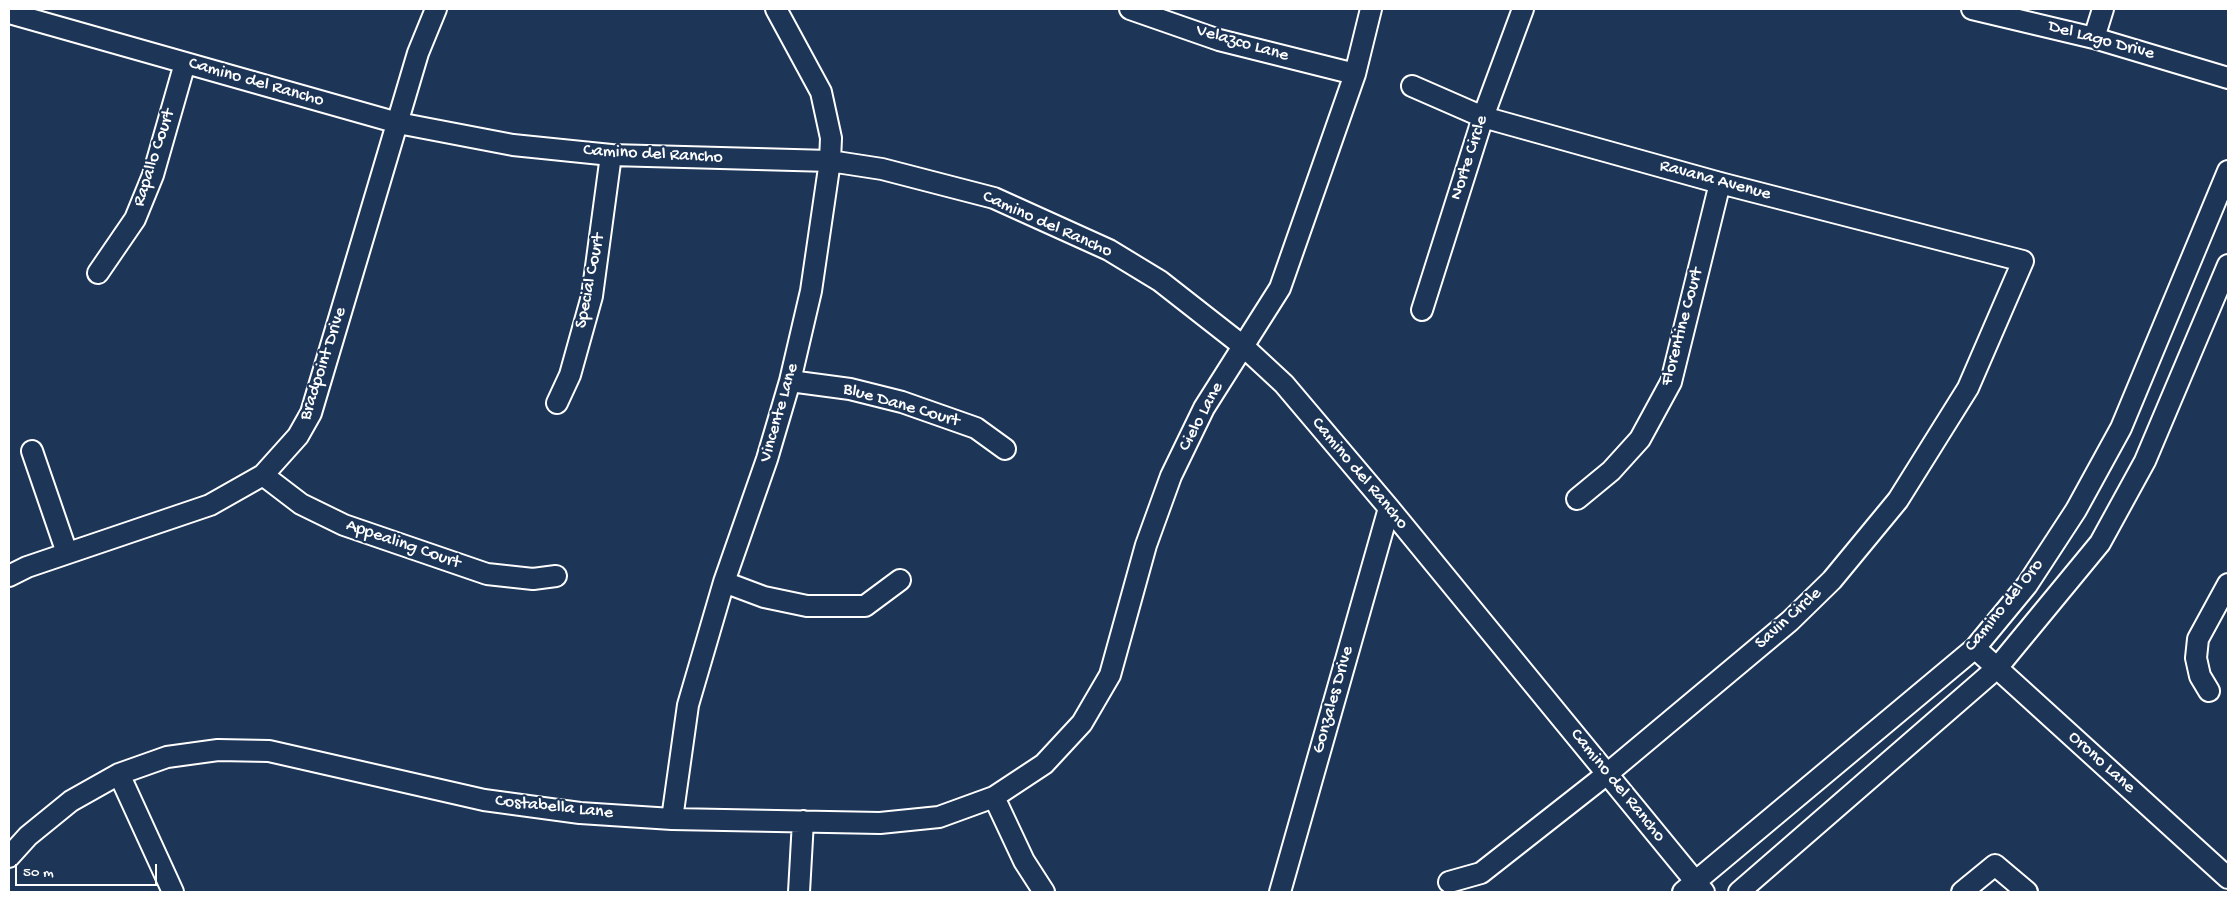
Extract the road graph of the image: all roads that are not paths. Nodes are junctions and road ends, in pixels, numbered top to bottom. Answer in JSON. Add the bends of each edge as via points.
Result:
{"nodes":[{"id":1,"x":436,"y":9,"type":"edge"},
{"id":2,"x":776,"y":9,"type":"edge"},
{"id":3,"x":1130,"y":9,"type":"edge"},
{"id":4,"x":1371,"y":9,"type":"edge"},
{"id":5,"x":1523,"y":9,"type":"edge"},
{"id":6,"x":1972,"y":9,"type":"edge"},
{"id":7,"x":2103,"y":9,"type":"edge"},
{"id":8,"x":9,"y":13,"type":"edge"},
{"id":9,"x":2094,"y":38,"type":"junction"},
{"id":10,"x":185,"y":63,"type":"junction"},
{"id":11,"x":1354,"y":74,"type":"junction"},
{"id":12,"x":2228,"y":78,"type":"edge"},
{"id":13,"x":1412,"y":86,"type":"dead end"},
{"id":14,"x":1483,"y":117,"type":"junction"},
{"id":15,"x":398,"y":122,"type":"junction"},
{"id":16,"x":611,"y":156,"type":"junction"},
{"id":17,"x":830,"y":161,"type":"junction"},
{"id":18,"x":2228,"y":171,"type":"edge"},
{"id":19,"x":1720,"y":184,"type":"junction"},
{"id":20,"x":2023,"y":261,"type":"joint"},
{"id":21,"x":2228,"y":265,"type":"edge"},
{"id":22,"x":98,"y":273,"type":"dead end"},
{"id":23,"x":1422,"y":310,"type":"dead end"},
{"id":24,"x":1243,"y":346,"type":"junction"},
{"id":25,"x":790,"y":381,"type":"junction"},
{"id":26,"x":557,"y":403,"type":"dead end"},
{"id":27,"x":1005,"y":449,"type":"dead end"},
{"id":28,"x":32,"y":451,"type":"dead end"},
{"id":29,"x":263,"y":475,"type":"junction"},
{"id":30,"x":1577,"y":499,"type":"dead end"},
{"id":31,"x":1389,"y":508,"type":"junction"},
{"id":32,"x":67,"y":553,"type":"junction"},
{"id":33,"x":9,"y":576,"type":"edge"},
{"id":34,"x":556,"y":576,"type":"dead end"},
{"id":35,"x":900,"y":580,"type":"dead end"},
{"id":36,"x":724,"y":582,"type":"junction"},
{"id":37,"x":2228,"y":584,"type":"edge"},
{"id":38,"x":1974,"y":648,"type":"junction"},
{"id":39,"x":1997,"y":668,"type":"junction"},
{"id":40,"x":2209,"y":691,"type":"dead end"},
{"id":41,"x":119,"y":774,"type":"junction"},
{"id":42,"x":1607,"y":774,"type":"junction"},
{"id":43,"x":994,"y":797,"type":"junction"},
{"id":44,"x":672,"y":819,"type":"junction"},
{"id":45,"x":804,"y":821,"type":"junction"},
{"id":46,"x":9,"y":857,"type":"edge"},
{"id":47,"x":2228,"y":878,"type":"edge"},
{"id":48,"x":1449,"y":882,"type":"dead end"},
{"id":49,"x":1694,"y":889,"type":"edge"},
{"id":50,"x":173,"y":892,"type":"edge"},
{"id":51,"x":799,"y":892,"type":"edge"},
{"id":52,"x":1044,"y":892,"type":"edge"},
{"id":53,"x":1280,"y":892,"type":"edge"},
{"id":54,"x":1739,"y":892,"type":"edge"},
{"id":55,"x":1962,"y":892,"type":"edge"},
{"id":56,"x":2027,"y":892,"type":"edge"}],
"edges":[{"from":1,"to":15,"type":"street","name":"Bradpoint Drive","via":[[418,54]]},
{"from":2,"to":17,"type":"street","name":"Vincente Lane","via":[[821,92],[830,138]]},
{"from":3,"to":11,"type":"street","name":"Velazco Lane","via":[[1219,40]]},
{"from":4,"to":11,"type":"street","name":"Cielo Lane"},
{"from":5,"to":14,"type":"street","name":"Norte Circle"},
{"from":6,"to":9,"type":"street","name":"Del Lago Drive"},
{"from":7,"to":9,"type":"street"},
{"from":8,"to":10,"type":"street","name":"Camino del Rancho"},
{"from":9,"to":12,"type":"street","name":"Del Lago Drive"},
{"from":10,"to":15,"type":"street","name":"Camino del Rancho"},
{"from":10,"to":22,"type":"street","name":"Rapallo Court","via":[[153,175],[135,219]]},
{"from":11,"to":24,"type":"street","name":"Cielo Lane","via":[[1280,288]]},
{"from":13,"to":14,"type":"street","name":"Ravana Avenue"},
{"from":14,"to":19,"type":"street","name":"Ravana Avenue"},
{"from":14,"to":23,"type":"street","name":"Norte Circle"},
{"from":15,"to":16,"type":"street","name":"Camino del Rancho","via":[[512,145]]},
{"from":15,"to":29,"type":"street","name":"Bradpoint Drive","via":[[311,413],[298,436]]},
{"from":16,"to":17,"type":"street","name":"Camino del Rancho"},
{"from":16,"to":26,"type":"street","name":"Special Court","via":[[592,296],[570,375]]},
{"from":17,"to":24,"type":"street","name":"Camino del Rancho","via":[[882,169],[994,198],[1109,250],[1160,281]]},
{"from":17,"to":25,"type":"street","name":"Vincente Lane","via":[[811,291]]},
{"from":18,"to":38,"type":"street","name":"Camino del Oro","via":[[2121,428],[2076,510],[2027,586]]},
{"from":19,"to":20,"type":"street","name":"Ravana Avenue"},
{"from":19,"to":30,"type":"street","name":"Florentine Court","via":[[1671,382],[1640,439],[1611,471]]},
{"from":20,"to":42,"type":"street","name":"Savin Circle","via":[[1968,388],[1898,500],[1832,580],[1790,621]]},
{"from":21,"to":39,"type":"street","name":"Camino del Oro","via":[[2145,461],[2100,543]]},
{"from":24,"to":31,"type":"street","name":"Camino del Rancho","via":[[1284,384]]},
{"from":24,"to":43,"type":"street","name":"Cielo Lane","via":[[1204,408],[1171,476],[1146,545],[1110,675],[1082,723],[1044,764]]},
{"from":25,"to":27,"type":"street","name":"Blue Dane Court","via":[[850,389],[902,402],[976,428]]},
{"from":25,"to":36,"type":"street","name":"Vincente Lane","via":[[768,459]]},
{"from":28,"to":32,"type":"street"},
{"from":29,"to":32,"type":"street","name":"Bradpoint Drive","via":[[210,504]]},
{"from":29,"to":34,"type":"street","name":"Appealing Court","via":[[301,504],[353,528],[487,574],[533,578]]},
{"from":31,"to":42,"type":"street","name":"Camino del Rancho"},
{"from":31,"to":53,"type":"street","name":"Gonzales Drive"},
{"from":32,"to":33,"type":"street","name":"Bradpoint Drive"},
{"from":35,"to":36,"type":"street","via":[[865,606],[807,606],[764,597]]},
{"from":36,"to":44,"type":"street","name":"Vincente Lane","via":[[688,705]]},
{"from":37,"to":40,"type":"street","via":[[2198,639],[2196,658],[2200,676]]},
{"from":38,"to":39,"type":"street","name":"Orono Lane"},
{"from":38,"to":49,"type":"street","name":"Camino del Oro"},
{"from":39,"to":47,"type":"street","name":"Orono Lane"},
{"from":39,"to":54,"type":"street","name":"Camino del Oro"},
{"from":41,"to":44,"type":"street","name":"Costabella Lane","via":[[167,757],[218,750],[269,751],[484,800]]},
{"from":41,"to":46,"type":"street","name":"Costabella Lane","via":[[71,801],[28,836]]},
{"from":41,"to":50,"type":"street"},
{"from":42,"to":48,"type":"street","name":"Savin Circle","via":[[1481,873]]},
{"from":42,"to":49,"type":"street","name":"Camino del Rancho"},
{"from":43,"to":45,"type":"street","name":"Costabella Lane","via":[[939,816],[880,823]]},
{"from":43,"to":52,"type":"street","via":[[1024,861]]},
{"from":44,"to":45,"type":"street","name":"Costabella Lane"},
{"from":45,"to":51,"type":"street"},
{"from":55,"to":56,"type":"street","via":[[1995,865]]}]}
